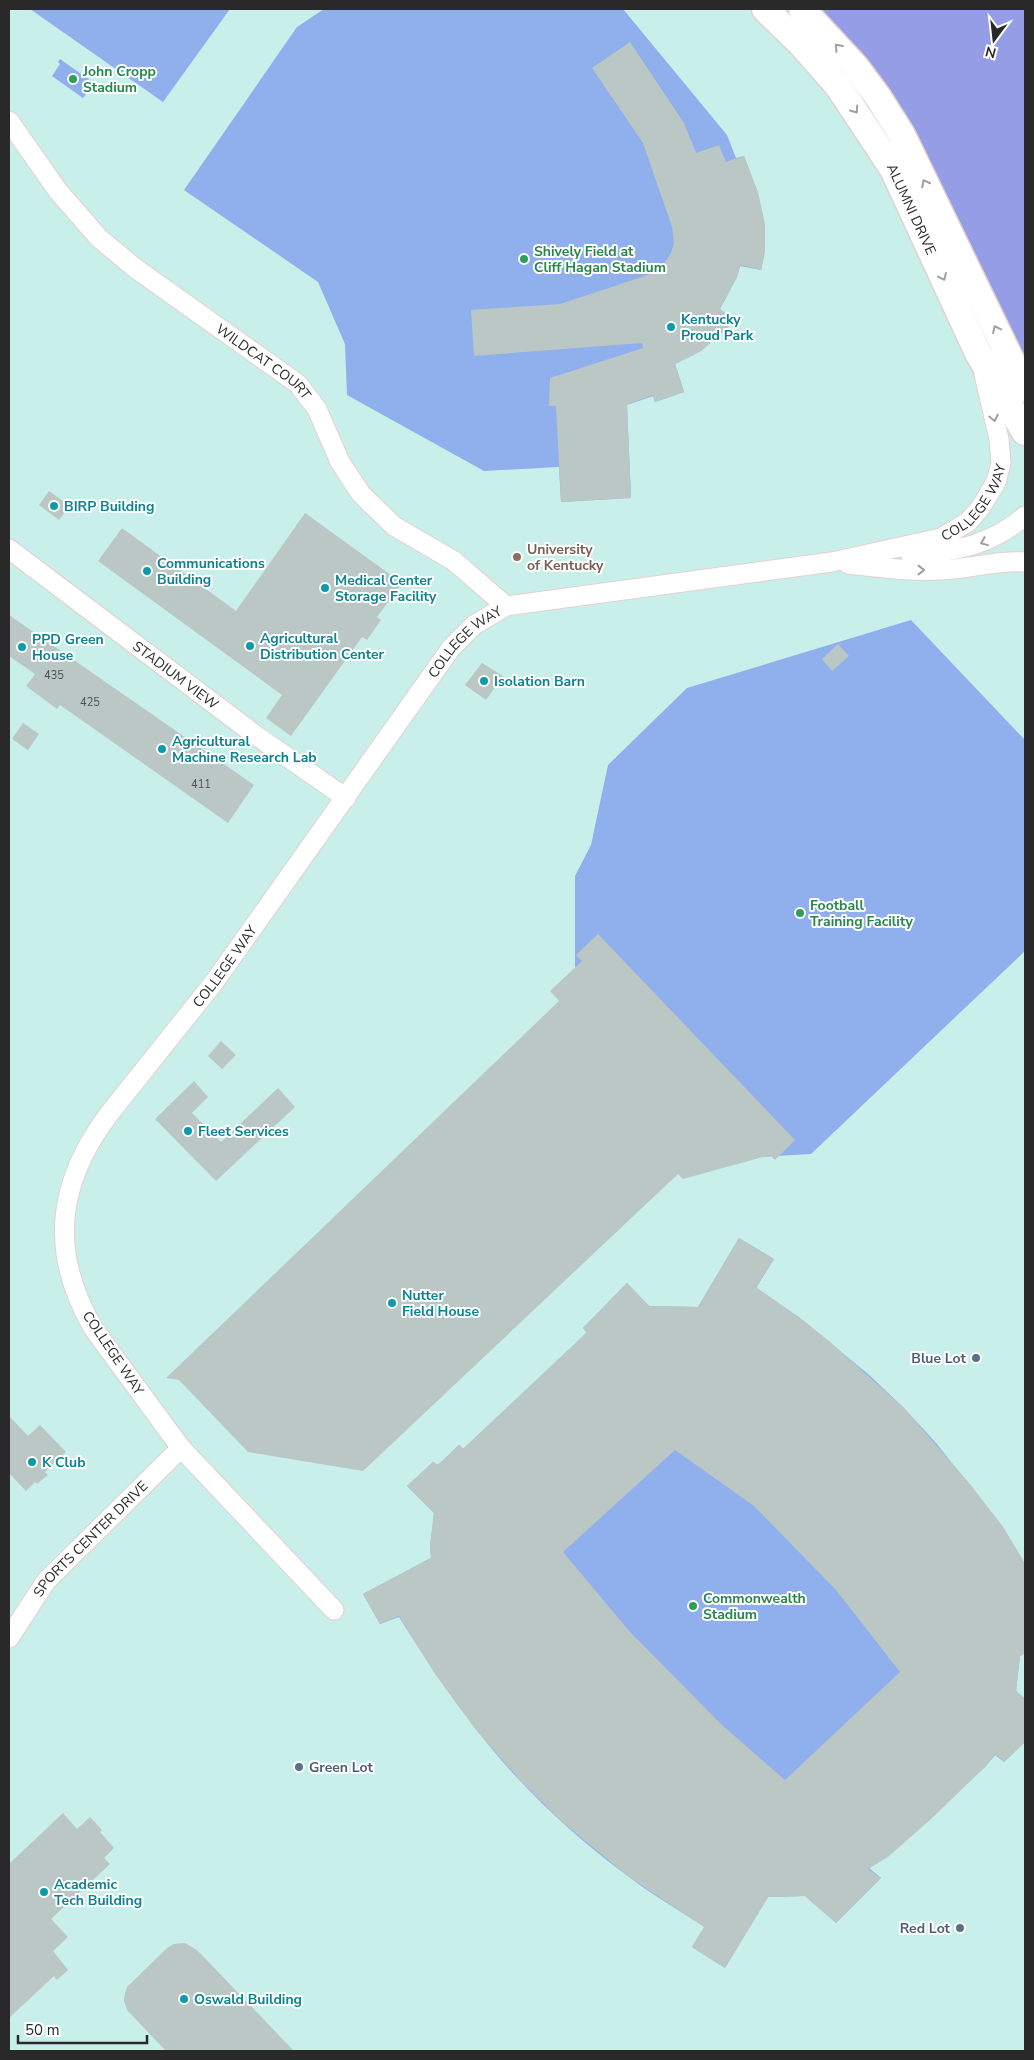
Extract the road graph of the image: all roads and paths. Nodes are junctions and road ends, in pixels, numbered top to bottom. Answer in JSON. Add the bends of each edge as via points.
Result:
{"nodes":[{"id":1,"x":765,"y":9,"type":"edge"},
{"id":2,"x":802,"y":9,"type":"edge"},
{"id":3,"x":9,"y":122,"type":"edge"},
{"id":4,"x":978,"y":353,"type":"junction"},
{"id":5,"x":1025,"y":390,"type":"edge"},
{"id":6,"x":1025,"y":432,"type":"edge"},
{"id":7,"x":1025,"y":516,"type":"edge"},
{"id":8,"x":9,"y":549,"type":"edge"},
{"id":9,"x":832,"y":562,"type":"junction"},
{"id":10,"x":1025,"y":562,"type":"edge"},
{"id":11,"x":855,"y":564,"type":"junction"},
{"id":12,"x":506,"y":606,"type":"junction"},
{"id":13,"x":346,"y":798,"type":"junction"},
{"id":14,"x":181,"y":1448,"type":"junction"},
{"id":15,"x":334,"y":1610,"type":"dead end"},
{"id":16,"x":9,"y":1638,"type":"edge"}],
"edges":[{"from":1,"to":4,"type":"main road","name":"ALUMNI DRIVE","one_way":true,"via":[[838,86],[893,169]]},
{"from":5,"to":2,"type":"main road","name":"ALUMNI DRIVE","one_way":true,"via":[[902,136],[855,66]]},
{"from":3,"to":12,"type":"street","name":"WILDCAT COURT","via":[[58,191],[98,238],[298,384],[317,408],[340,462],[361,494],[394,526],[454,561]]},
{"from":4,"to":6,"type":"main road","name":"ALUMNI DRIVE"},
{"from":4,"to":9,"type":"street","name":"COLLEGE WAY","one_way":true,"via":[[999,439],[1001,463],[996,482],[980,507],[968,522],[942,538]]},
{"from":7,"to":11,"type":"street","name":"COLLEGE WAY","one_way":true,"via":[[1000,535],[982,543]]},
{"from":8,"to":13,"type":"street","name":"STADIUM VIEW","via":[[254,734]]},
{"from":9,"to":11,"type":"street","name":"COLLEGE WAY"},
{"from":9,"to":12,"type":"street","name":"COLLEGE WAY"},
{"from":11,"to":10,"type":"street","name":"COLLEGE WAY","one_way":true,"via":[[905,570],[941,570],[1008,561]]},
{"from":12,"to":13,"type":"street","name":"COLLEGE WAY","via":[[474,625],[451,648]]},
{"from":13,"to":14,"type":"street","name":"COLLEGE WAY","via":[[215,981],[96,1131],[81,1157],[70,1187],[65,1247],[74,1287],[84,1312]]},
{"from":14,"to":15,"type":"street","name":"COLLEGE WAY"},
{"from":14,"to":16,"type":"street","name":"SPORTS CENTER DRIVE","via":[[46,1581]]}]}
